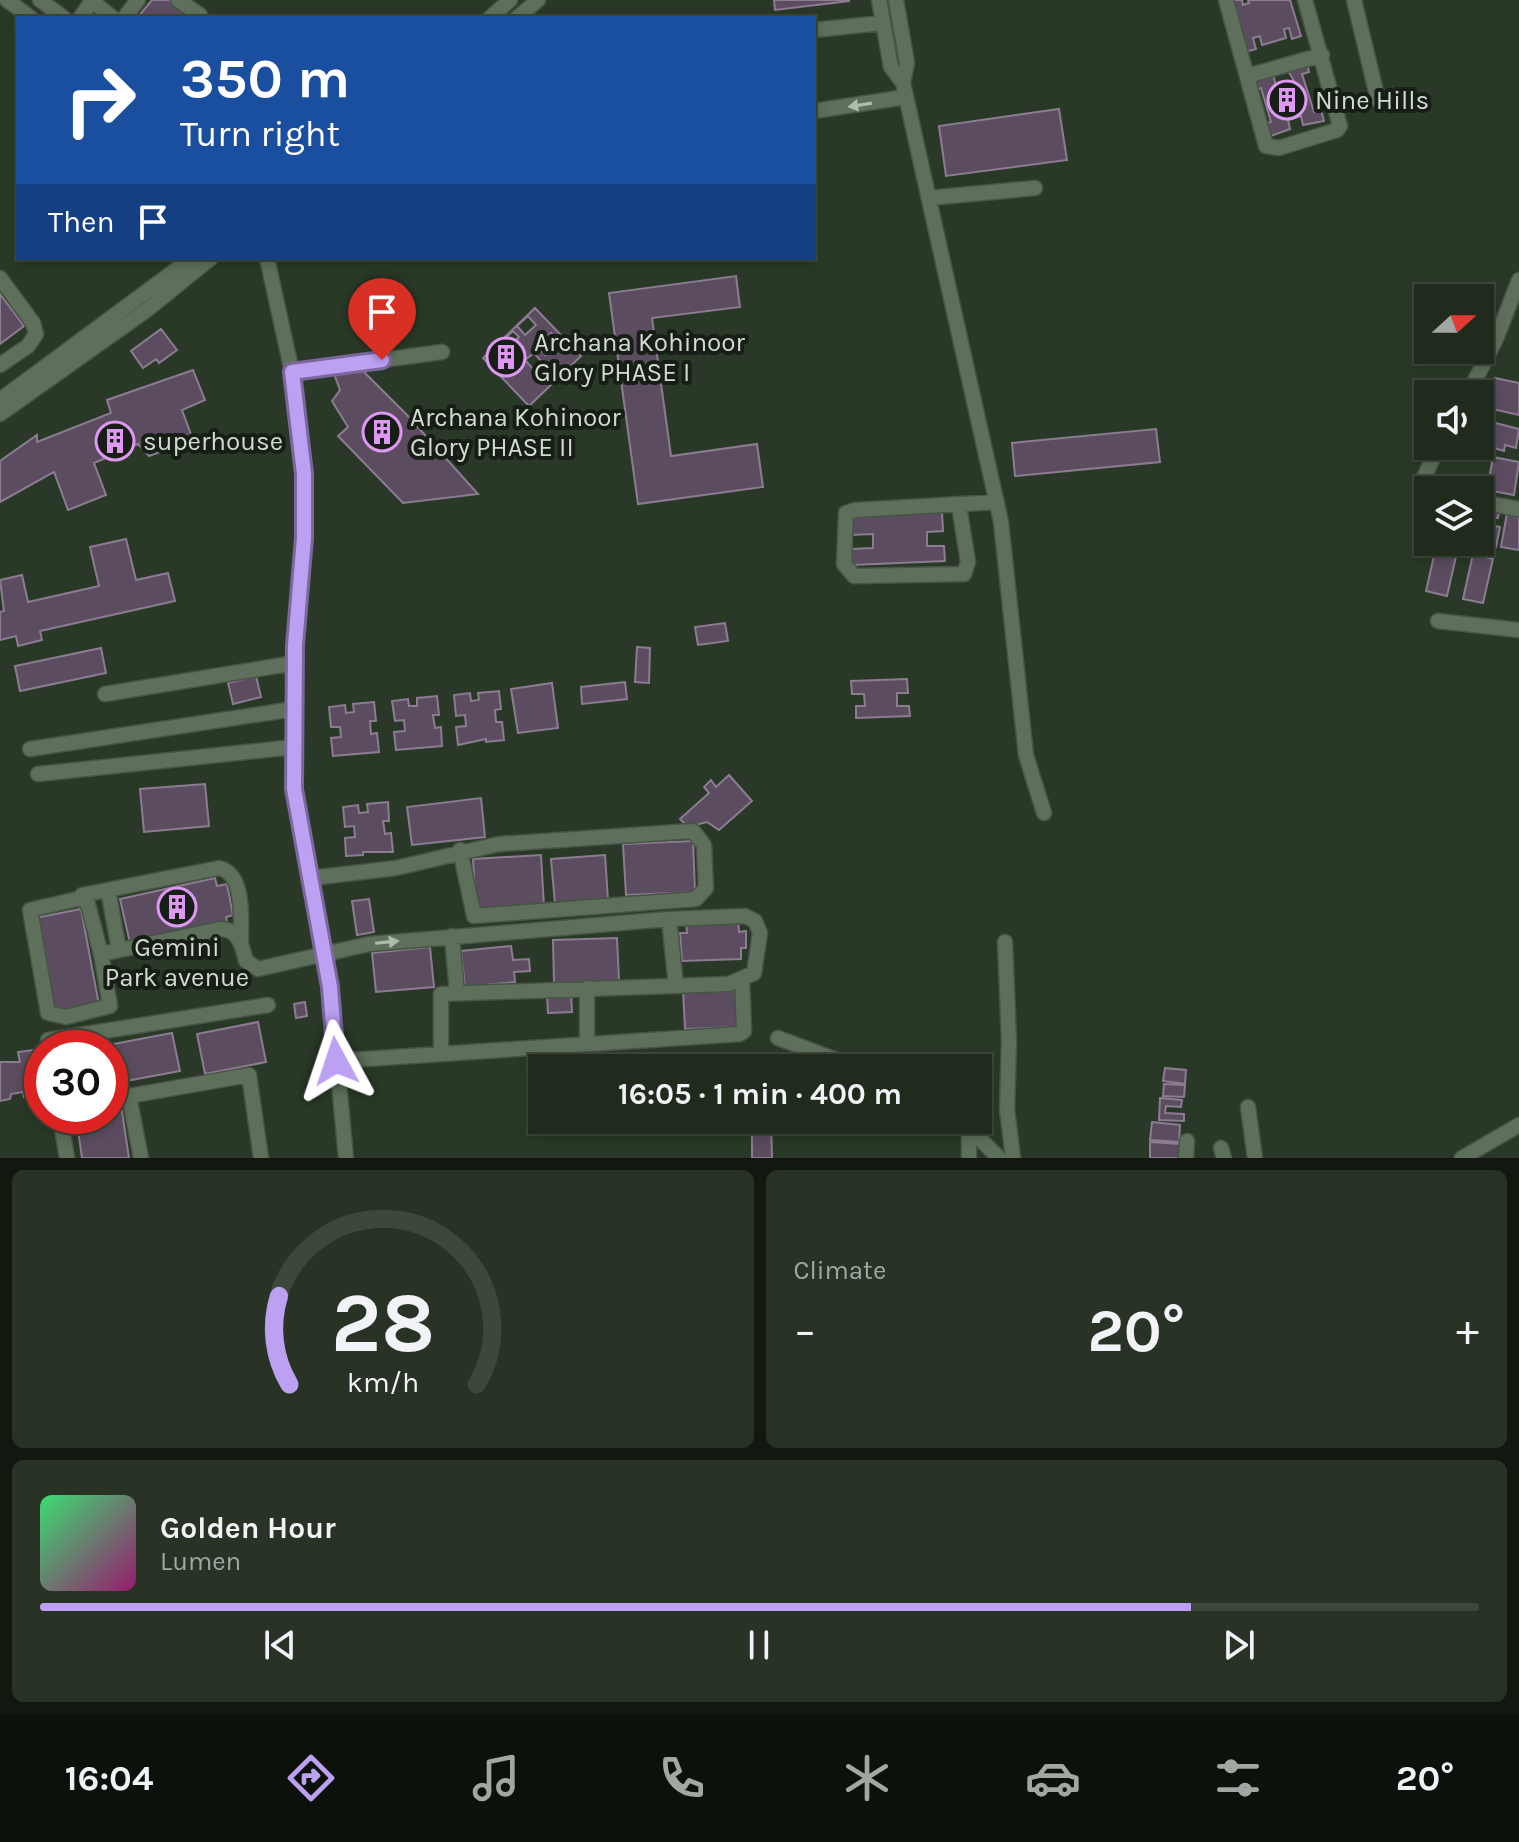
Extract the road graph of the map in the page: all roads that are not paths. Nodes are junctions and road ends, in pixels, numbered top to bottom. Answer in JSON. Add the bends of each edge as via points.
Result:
{"nodes":[{"id":1,"x":7,"y":0,"type":"edge"},
{"id":2,"x":40,"y":0,"type":"edge"},
{"id":3,"x":138,"y":0,"type":"edge"},
{"id":4,"x":178,"y":0,"type":"edge"},
{"id":5,"x":510,"y":0,"type":"edge"},
{"id":6,"x":538,"y":0,"type":"edge"},
{"id":7,"x":879,"y":0,"type":"edge"},
{"id":8,"x":896,"y":0,"type":"edge"},
{"id":9,"x":1226,"y":0,"type":"edge"},
{"id":10,"x":1305,"y":0,"type":"edge"},
{"id":11,"x":1354,"y":0,"type":"edge"},
{"id":12,"x":92,"y":1,"type":"edge"},
{"id":13,"x":199,"y":11,"type":"edge"},
{"id":14,"x":28,"y":16,"type":"edge"},
{"id":15,"x":61,"y":16,"type":"edge"},
{"id":16,"x":111,"y":16,"type":"edge"},
{"id":17,"x":126,"y":16,"type":"edge"},
{"id":18,"x":492,"y":16,"type":"edge"},
{"id":19,"x":519,"y":16,"type":"edge"},
{"id":20,"x":882,"y":23,"type":"junction"},
{"id":21,"x":816,"y":30,"type":"edge"},
{"id":22,"x":1322,"y":55,"type":"junction"},
{"id":23,"x":1247,"y":76,"type":"junction"},
{"id":24,"x":904,"y":90,"type":"junction"},
{"id":25,"x":1378,"y":100,"type":"dead end"},
{"id":26,"x":816,"y":111,"type":"edge"},
{"id":27,"x":1035,"y":188,"type":"dead end"},
{"id":28,"x":929,"y":198,"type":"junction"},
{"id":29,"x":189,"y":260,"type":"edge"},
{"id":30,"x":209,"y":260,"type":"edge"},
{"id":31,"x":267,"y":260,"type":"edge"},
{"id":32,"x":0,"y":278,"type":"edge"},
{"id":33,"x":1519,"y":280,"type":"edge"},
{"id":34,"x":442,"y":352,"type":"dead end"},
{"id":35,"x":0,"y":365,"type":"edge"},
{"id":36,"x":292,"y":372,"type":"junction"},
{"id":37,"x":1475,"y":380,"type":"edge"},
{"id":38,"x":0,"y":400,"type":"edge"},
{"id":39,"x":0,"y":414,"type":"edge"},
{"id":40,"x":997,"y":502,"type":"junction"},
{"id":41,"x":1494,"y":505,"type":"edge"},
{"id":42,"x":959,"y":506,"type":"junction"},
{"id":43,"x":1519,"y":509,"type":"edge"},
{"id":44,"x":1438,"y":621,"type":"dead end"},
{"id":45,"x":1519,"y":630,"type":"edge"},
{"id":46,"x":295,"y":663,"type":"junction"},
{"id":47,"x":105,"y":694,"type":"dead end"},
{"id":48,"x":294,"y":709,"type":"junction"},
{"id":49,"x":294,"y":747,"type":"junction"},
{"id":50,"x":30,"y":749,"type":"dead end"},
{"id":51,"x":38,"y":774,"type":"dead end"},
{"id":52,"x":1044,"y":813,"type":"dead end"},
{"id":53,"x":460,"y":850,"type":"junction"},
{"id":54,"x":311,"y":878,"type":"junction"},
{"id":55,"x":108,"y":890,"type":"junction"},
{"id":56,"x":82,"y":895,"type":"junction"},
{"id":57,"x":669,"y":919,"type":"junction"},
{"id":58,"x":452,"y":936,"type":"junction"},
{"id":59,"x":241,"y":941,"type":"junction"},
{"id":60,"x":1005,"y":942,"type":"dead end"},
{"id":61,"x":119,"y":950,"type":"junction"},
{"id":62,"x":324,"y":953,"type":"junction"},
{"id":63,"x":101,"y":954,"type":"junction"},
{"id":64,"x":742,"y":980,"type":"junction"},
{"id":65,"x":676,"y":985,"type":"junction"},
{"id":66,"x":587,"y":988,"type":"junction"},
{"id":67,"x":457,"y":993,"type":"junction"},
{"id":68,"x":268,"y":1005,"type":"dead end"},
{"id":69,"x":111,"y":1030,"type":"edge"},
{"id":70,"x":778,"y":1038,"type":"dead end"},
{"id":71,"x":587,"y":1043,"type":"junction"},
{"id":72,"x":441,"y":1053,"type":"junction"},
{"id":73,"x":821,"y":1054,"type":"edge"},
{"id":74,"x":336,"y":1061,"type":"junction"},
{"id":75,"x":129,"y":1096,"type":"joint"},
{"id":76,"x":1248,"y":1107,"type":"dead end"},
{"id":77,"x":1519,"y":1125,"type":"edge"},
{"id":78,"x":63,"y":1134,"type":"edge"},
{"id":79,"x":968,"y":1134,"type":"edge"},
{"id":80,"x":976,"y":1134,"type":"edge"},
{"id":81,"x":1187,"y":1141,"type":"dead end"},
{"id":82,"x":67,"y":1158,"type":"edge"},
{"id":83,"x":141,"y":1158,"type":"edge"},
{"id":84,"x":261,"y":1158,"type":"edge"},
{"id":85,"x":346,"y":1158,"type":"edge"},
{"id":86,"x":969,"y":1158,"type":"edge"},
{"id":87,"x":999,"y":1158,"type":"edge"},
{"id":88,"x":1013,"y":1158,"type":"edge"},
{"id":89,"x":1186,"y":1158,"type":"edge"},
{"id":90,"x":1255,"y":1158,"type":"edge"},
{"id":91,"x":1462,"y":1158,"type":"edge"}],
"edges":[{"from":1,"to":14,"type":"street"},
{"from":2,"to":15,"type":"street"},
{"from":3,"to":17,"type":"street"},
{"from":4,"to":13,"type":"street"},
{"from":5,"to":18,"type":"street"},
{"from":6,"to":19,"type":"street"},
{"from":7,"to":20,"type":"street"},
{"from":8,"to":24,"type":"street","via":[[907,63]]},
{"from":9,"to":23,"type":"street"},
{"from":10,"to":22,"type":"street"},
{"from":11,"to":25,"type":"street"},
{"from":12,"to":16,"type":"street"},
{"from":20,"to":21,"type":"street"},
{"from":20,"to":24,"type":"street","via":[[891,67]]},
{"from":22,"to":23,"type":"street"},
{"from":22,"to":23,"type":"street","via":[[1340,126],[1303,142],[1266,146]]},
{"from":24,"to":26,"type":"street","one_way":true},
{"from":24,"to":28,"type":"street"},
{"from":27,"to":28,"type":"street"},
{"from":28,"to":40,"type":"street"},
{"from":29,"to":38,"type":"street"},
{"from":30,"to":39,"type":"street"},
{"from":31,"to":36,"type":"street"},
{"from":32,"to":35,"type":"street","via":[[36,334]]},
{"from":33,"to":37,"type":"street"},
{"from":34,"to":36,"type":"street"},
{"from":36,"to":46,"type":"street","via":[[304,474]]},
{"from":40,"to":42,"type":"street"},
{"from":40,"to":52,"type":"street","via":[[1026,755]]},
{"from":41,"to":43,"type":"street"},
{"from":42,"to":42,"type":"street","via":[[846,513],[848,572],[964,574],[968,562]]},
{"from":44,"to":45,"type":"street"},
{"from":46,"to":47,"type":"street"},
{"from":46,"to":48,"type":"street"},
{"from":48,"to":49,"type":"street"},
{"from":48,"to":50,"type":"street"},
{"from":49,"to":51,"type":"street"},
{"from":49,"to":54,"type":"street","via":[[299,829]]},
{"from":53,"to":53,"type":"street","via":[[693,831],[704,845],[706,888],[696,899],[474,916]]},
{"from":53,"to":54,"type":"street","via":[[396,868]]},
{"from":54,"to":62,"type":"street"},
{"from":55,"to":56,"type":"street"},
{"from":55,"to":59,"type":"street","via":[[228,870],[234,878]]},
{"from":55,"to":61,"type":"street"},
{"from":56,"to":63,"type":"street","via":[[89,900]]},
{"from":56,"to":63,"type":"street","via":[[30,910],[48,1013],[66,1017],[110,1006]]},
{"from":57,"to":58,"type":"street"},
{"from":57,"to":64,"type":"street","via":[[745,916],[755,921],[760,933],[754,973]]},
{"from":57,"to":65,"type":"street"},
{"from":62,"to":58,"type":"street","one_way":true},
{"from":58,"to":67,"type":"street"},
{"from":59,"to":61,"type":"street","via":[[220,929]]},
{"from":59,"to":62,"type":"street","via":[[246,961],[258,969]]},
{"from":60,"to":88,"type":"street","via":[[1007,1109]]},
{"from":61,"to":63,"type":"street"},
{"from":62,"to":74,"type":"street"},
{"from":64,"to":65,"type":"street"},
{"from":64,"to":71,"type":"street","via":[[740,1034]]},
{"from":65,"to":66,"type":"street"},
{"from":66,"to":67,"type":"street"},
{"from":66,"to":71,"type":"street"},
{"from":67,"to":72,"type":"street","via":[[438,997]]},
{"from":68,"to":69,"type":"street"},
{"from":70,"to":73,"type":"street"},
{"from":71,"to":72,"type":"street"},
{"from":72,"to":74,"type":"street"},
{"from":74,"to":85,"type":"street"},
{"from":75,"to":83,"type":"street"},
{"from":75,"to":84,"type":"street","via":[[249,1075]]},
{"from":76,"to":90,"type":"street"},
{"from":77,"to":91,"type":"street"},
{"from":78,"to":82,"type":"street"},
{"from":79,"to":86,"type":"street"},
{"from":80,"to":87,"type":"street"},
{"from":81,"to":89,"type":"street"}]}
